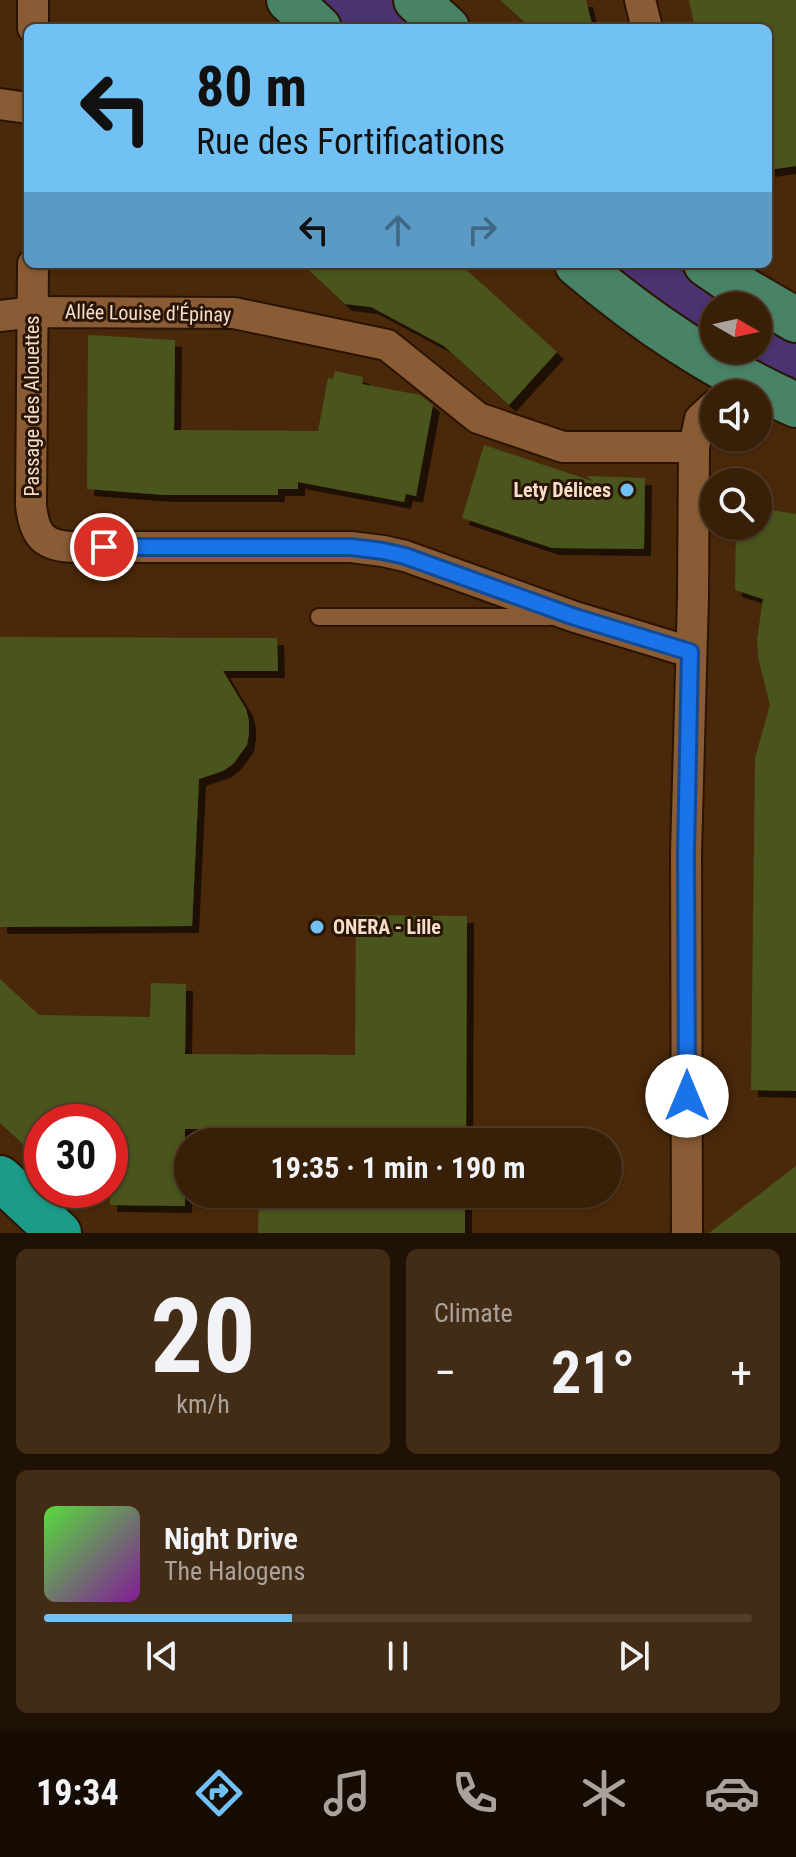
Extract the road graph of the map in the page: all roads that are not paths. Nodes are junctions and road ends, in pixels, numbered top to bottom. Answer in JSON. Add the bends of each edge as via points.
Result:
{"nodes":[{"id":1,"x":33,"y":0,"type":"edge"},
{"id":2,"x":289,"y":0,"type":"edge"},
{"id":3,"x":416,"y":0,"type":"edge"},
{"id":4,"x":640,"y":0,"type":"edge"},
{"id":5,"x":33,"y":24,"type":"edge"},
{"id":6,"x":315,"y":24,"type":"edge"},
{"id":7,"x":443,"y":24,"type":"edge"},
{"id":8,"x":646,"y":24,"type":"edge"},
{"id":9,"x":0,"y":104,"type":"edge"},
{"id":10,"x":24,"y":107,"type":"edge"},
{"id":11,"x":33,"y":268,"type":"edge"},
{"id":12,"x":582,"y":268,"type":"edge"},
{"id":13,"x":712,"y":268,"type":"edge"},
{"id":14,"x":33,"y":312,"type":"junction"},
{"id":15,"x":0,"y":316,"type":"edge"},
{"id":16,"x":796,"y":320,"type":"edge"},
{"id":17,"x":774,"y":398,"type":"edge"},
{"id":18,"x":700,"y":419,"type":"edge"},
{"id":19,"x":694,"y":447,"type":"junction"},
{"id":20,"x":319,"y":617,"type":"dead end"},
{"id":21,"x":575,"y":617,"type":"junction"},
{"id":22,"x":690,"y":652,"type":"junction"},
{"id":23,"x":0,"y":1178,"type":"edge"},
{"id":24,"x":59,"y":1233,"type":"edge"},
{"id":25,"x":687,"y":1233,"type":"edge"}],
"edges":[{"from":1,"to":5,"type":"street"},
{"from":2,"to":6,"type":"main road"},
{"from":3,"to":7,"type":"main road"},
{"from":4,"to":8,"type":"street"},
{"from":9,"to":10,"type":"street"},
{"from":11,"to":14,"type":"street","name":"Passage des Alouettes"},
{"from":12,"to":17,"type":"main road","via":[[673,339]]},
{"from":13,"to":16,"type":"main road"},
{"from":14,"to":15,"type":"street","name":"Allée Louise d'Épinay"},
{"from":14,"to":19,"type":"street","name":"Allée Louise d'Épinay","via":[[234,313],[387,345],[478,418],[563,447]]},
{"from":14,"to":21,"type":"street","name":"Passage des Alouettes","via":[[31,505],[35,526],[49,543],[368,548],[405,556]]},
{"from":18,"to":19,"type":"street"},
{"from":19,"to":22,"type":"street"},
{"from":20,"to":21,"type":"lane"},
{"from":21,"to":22,"type":"street"},
{"from":22,"to":25,"type":"street"},
{"from":23,"to":24,"type":"highway"}]}
